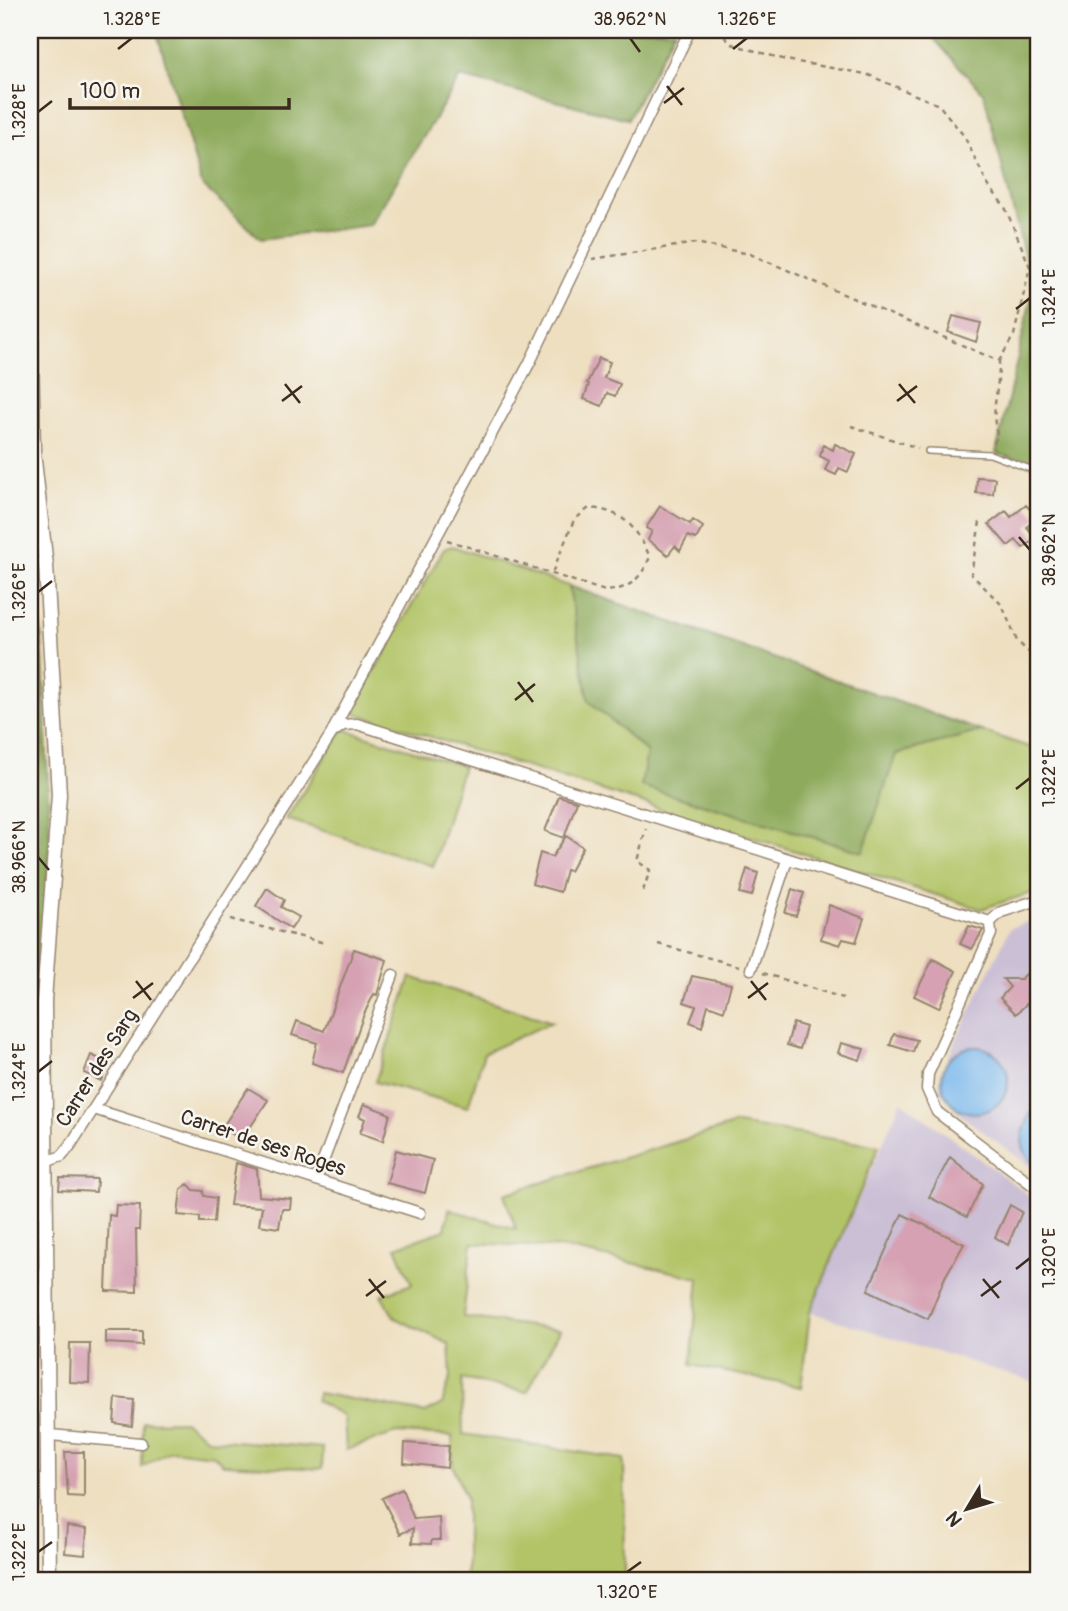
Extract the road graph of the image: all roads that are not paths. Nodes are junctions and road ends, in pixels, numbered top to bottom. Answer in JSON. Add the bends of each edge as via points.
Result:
{"nodes":[{"id":1,"x":690,"y":30,"type":"edge"},
{"id":2,"x":30,"y":290,"type":"edge"},
{"id":3,"x":928,"y":452,"type":"road end"},
{"id":4,"x":1038,"y":472,"type":"edge"},
{"id":5,"x":332,"y":733,"type":"junction"},
{"id":6,"x":787,"y":860,"type":"junction"},
{"id":7,"x":1038,"y":900,"type":"edge"},
{"id":8,"x":990,"y":922,"type":"junction"},
{"id":9,"x":751,"y":969,"type":"dead end"},
{"id":10,"x":393,"y":975,"type":"dead end"},
{"id":11,"x":94,"y":1109,"type":"junction"},
{"id":12,"x":48,"y":1160,"type":"junction"},
{"id":13,"x":316,"y":1180,"type":"junction"},
{"id":14,"x":1038,"y":1189,"type":"edge"},
{"id":15,"x":420,"y":1213,"type":"dead end"},
{"id":16,"x":50,"y":1435,"type":"junction"},
{"id":17,"x":141,"y":1443,"type":"dead end"},
{"id":18,"x":49,"y":1581,"type":"edge"}],
"edges":[{"from":1,"to":5,"type":"street","name":"Carrer des Sarg","via":[[530,362]]},
{"from":2,"to":12,"type":"street","via":[[33,452],[46,566],[59,795],[44,1000]]},
{"from":3,"to":4,"type":"lane","via":[[990,454]]},
{"from":5,"to":6,"type":"street","via":[[343,725],[357,724]]},
{"from":5,"to":11,"type":"street","name":"Carrer des Sarg"},
{"from":6,"to":8,"type":"street"},
{"from":6,"to":9,"type":"street"},
{"from":7,"to":8,"type":"street","via":[[1002,912]]},
{"from":8,"to":14,"type":"street","via":[[991,934],[928,1073],[928,1089],[937,1112]]},
{"from":10,"to":13,"type":"street"},
{"from":11,"to":12,"type":"street","name":"Carrer des Sarg","via":[[61,1156]]},
{"from":11,"to":13,"type":"street","name":"Carrer de ses Roges"},
{"from":12,"to":16,"type":"street"},
{"from":13,"to":15,"type":"street","name":"Carrer de ses Roges"},
{"from":16,"to":17,"type":"street"},
{"from":16,"to":18,"type":"street"}]}
